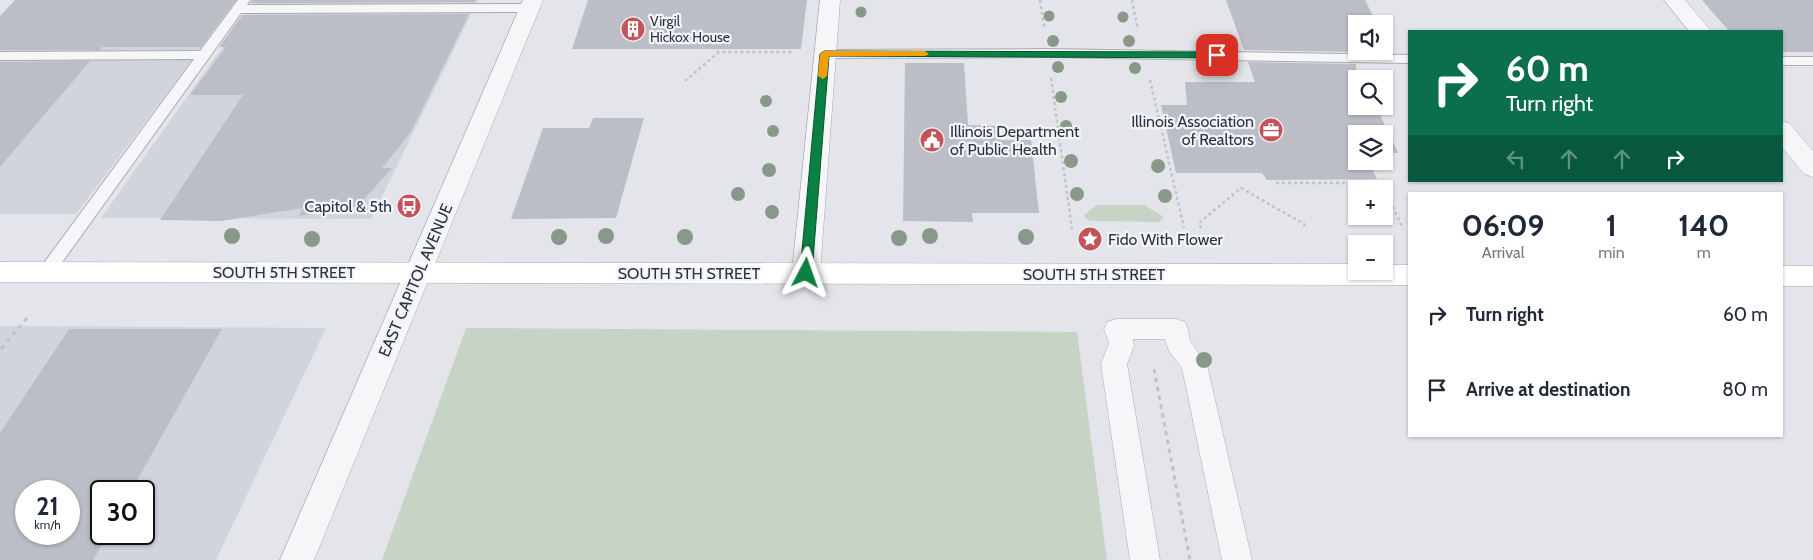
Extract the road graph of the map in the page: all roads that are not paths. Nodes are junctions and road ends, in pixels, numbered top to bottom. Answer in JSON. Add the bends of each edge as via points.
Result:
{"nodes":[{"id":1,"x":830,"y":0,"type":"edge"},
{"id":2,"x":1674,"y":0,"type":"edge"},
{"id":3,"x":241,"y":4,"type":"edge"},
{"id":4,"x":531,"y":4,"type":"edge"},
{"id":5,"x":1699,"y":30,"type":"edge"},
{"id":6,"x":824,"y":54,"type":"junction"},
{"id":7,"x":204,"y":55,"type":"junction"},
{"id":8,"x":0,"y":56,"type":"edge"},
{"id":9,"x":1408,"y":59,"type":"edge"},
{"id":10,"x":1783,"y":61,"type":"edge"},
{"id":11,"x":1813,"y":61,"type":"edge"},
{"id":12,"x":1783,"y":131,"type":"edge"},
{"id":13,"x":1813,"y":168,"type":"edge"},
{"id":14,"x":419,"y":271,"type":"junction"},
{"id":15,"x":0,"y":272,"type":"edge"},
{"id":16,"x":47,"y":272,"type":"junction"},
{"id":17,"x":806,"y":273,"type":"junction"},
{"id":18,"x":1408,"y":275,"type":"edge"},
{"id":19,"x":1783,"y":276,"type":"edge"},
{"id":20,"x":1813,"y":276,"type":"edge"},
{"id":21,"x":298,"y":560,"type":"edge"},
{"id":22,"x":1145,"y":560,"type":"edge"},
{"id":23,"x":1237,"y":560,"type":"edge"}],
"edges":[{"from":1,"to":6,"type":"street"},
{"from":2,"to":5,"type":"street"},
{"from":3,"to":4,"type":"lane"},
{"from":3,"to":7,"type":"lane"},
{"from":4,"to":14,"type":"street","name":"EAST CAPITOL AVENUE"},
{"from":6,"to":9,"type":"lane","via":[[1048,53]]},
{"from":6,"to":17,"type":"street"},
{"from":7,"to":8,"type":"lane"},
{"from":7,"to":16,"type":"lane"},
{"from":10,"to":11,"type":"lane"},
{"from":12,"to":13,"type":"street"},
{"from":14,"to":16,"type":"main road","name":"SOUTH 5TH STREET"},
{"from":14,"to":17,"type":"main road","name":"SOUTH 5TH STREET"},
{"from":14,"to":21,"type":"street","name":"EAST CAPITOL AVENUE"},
{"from":15,"to":16,"type":"main road","name":"SOUTH 5TH STREET"},
{"from":17,"to":18,"type":"main road","name":"SOUTH 5TH STREET"},
{"from":19,"to":20,"type":"main road"},
{"from":22,"to":23,"type":"street","via":[[1114,364],[1123,342],[1116,329],[1176,330],[1178,344],[1194,365]]}]}
